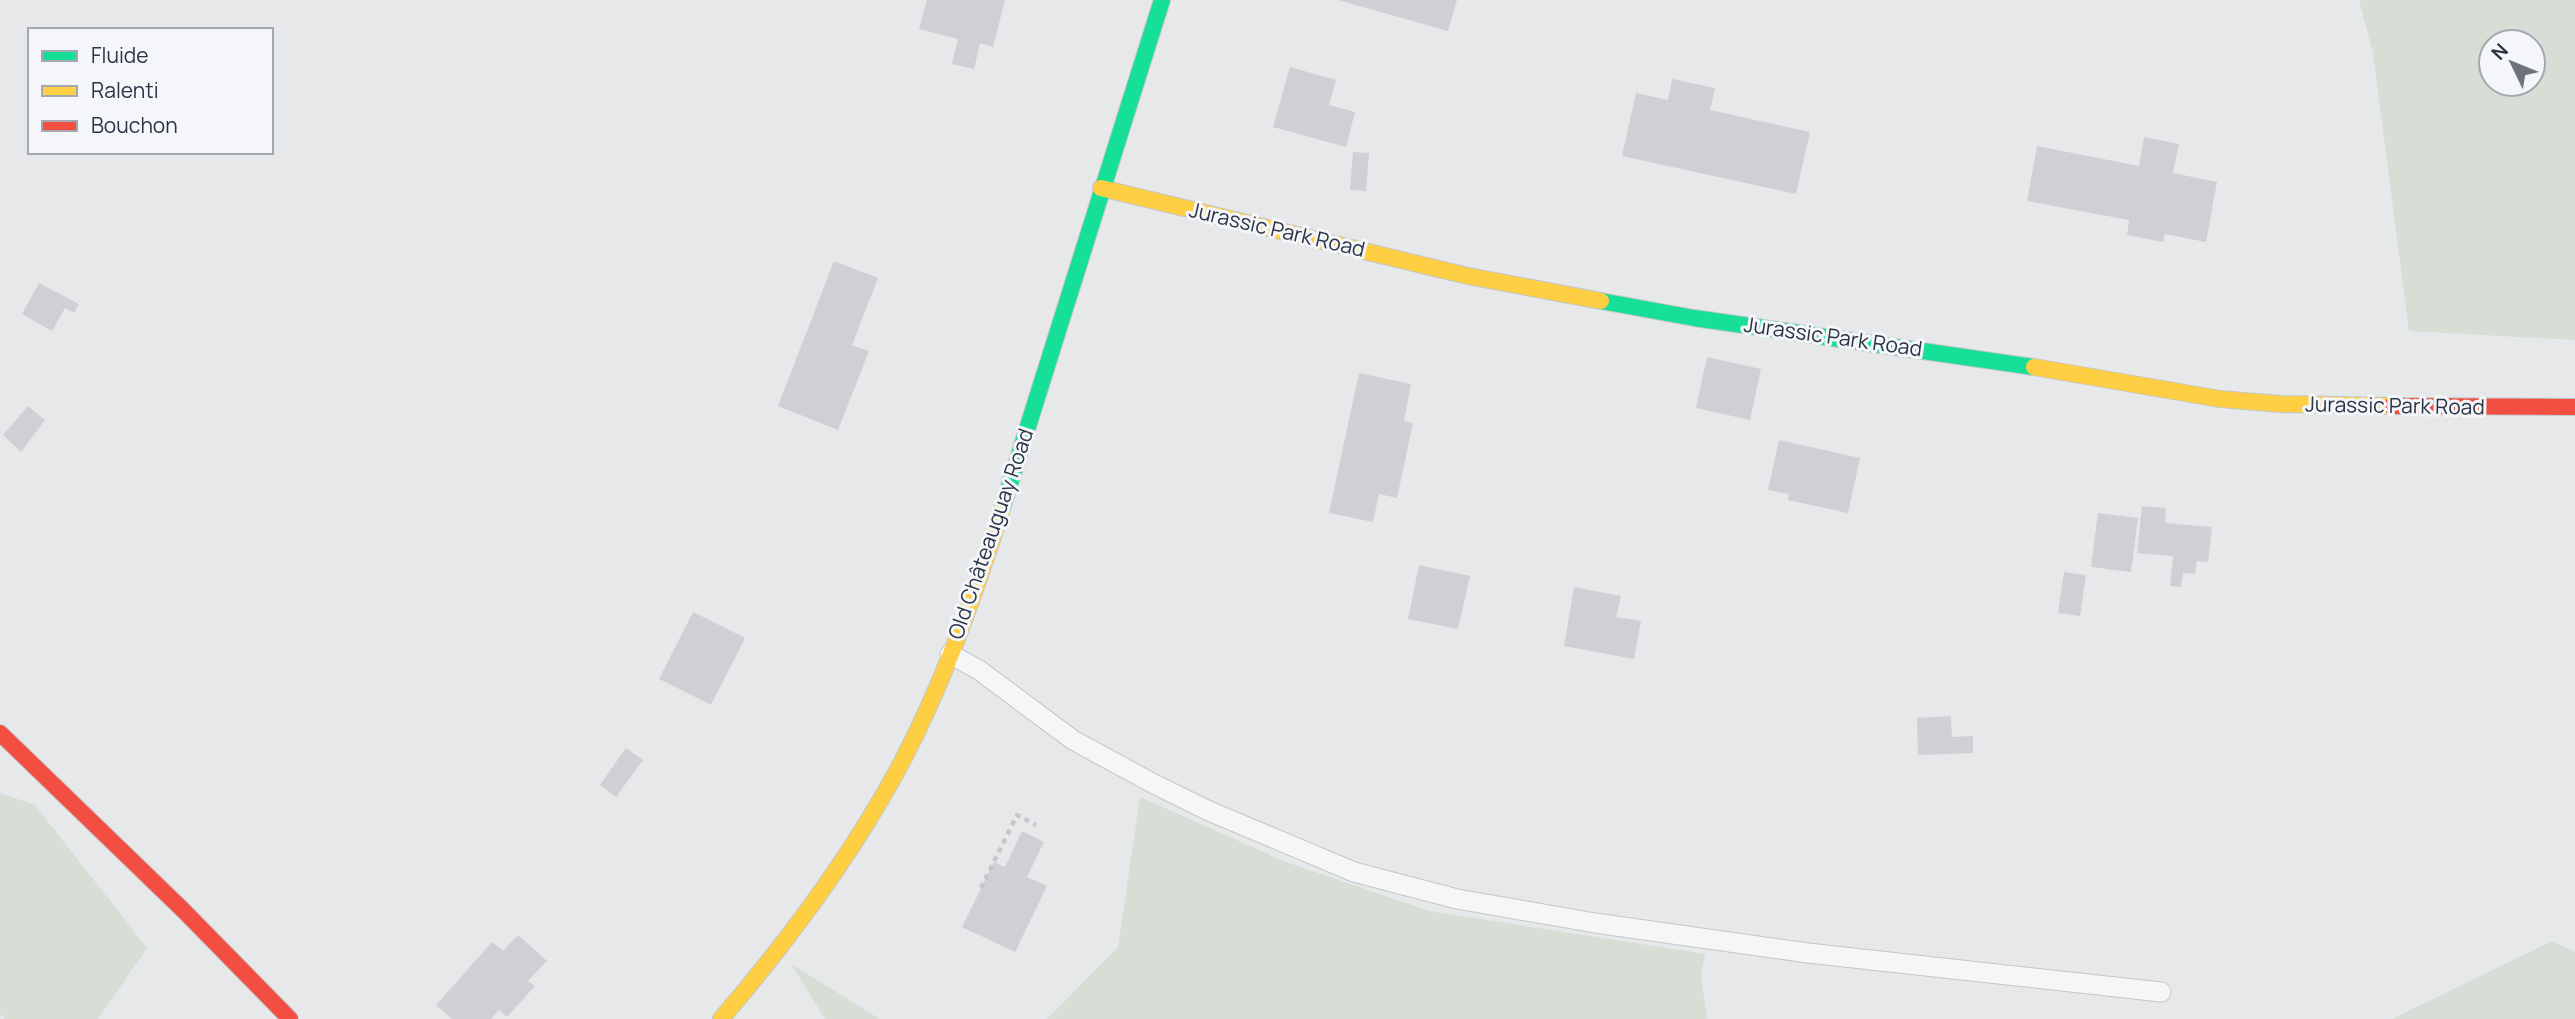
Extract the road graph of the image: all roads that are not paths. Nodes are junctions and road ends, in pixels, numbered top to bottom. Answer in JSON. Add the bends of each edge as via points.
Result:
{"nodes":[{"id":1,"x":1162,"y":0,"type":"edge"},
{"id":2,"x":1101,"y":188,"type":"junction"},
{"id":3,"x":2575,"y":407,"type":"edge"},
{"id":4,"x":950,"y":654,"type":"junction"},
{"id":5,"x":0,"y":733,"type":"edge"},
{"id":6,"x":2161,"y":992,"type":"dead end"},
{"id":7,"x":290,"y":1019,"type":"edge"},
{"id":8,"x":721,"y":1019,"type":"edge"}],
"edges":[{"from":1,"to":2,"type":"street","name":"Old Châteauguay Road"},
{"from":2,"to":3,"type":"street","name":"Jurassic Park Road","via":[[1468,276],[1694,318],[2065,371],[2220,399],[2280,404]]},
{"from":2,"to":4,"type":"street","name":"Old Châteauguay Road","via":[[1021,450]]},
{"from":4,"to":6,"type":"lane","via":[[979,670],[1073,740],[1142,778],[1354,872],[1457,898],[1570,919],[1808,953]]},
{"from":4,"to":8,"type":"street","name":"Old Châteauguay Road","via":[[920,726],[853,846],[787,940]]},
{"from":5,"to":7,"type":"street"}]}
